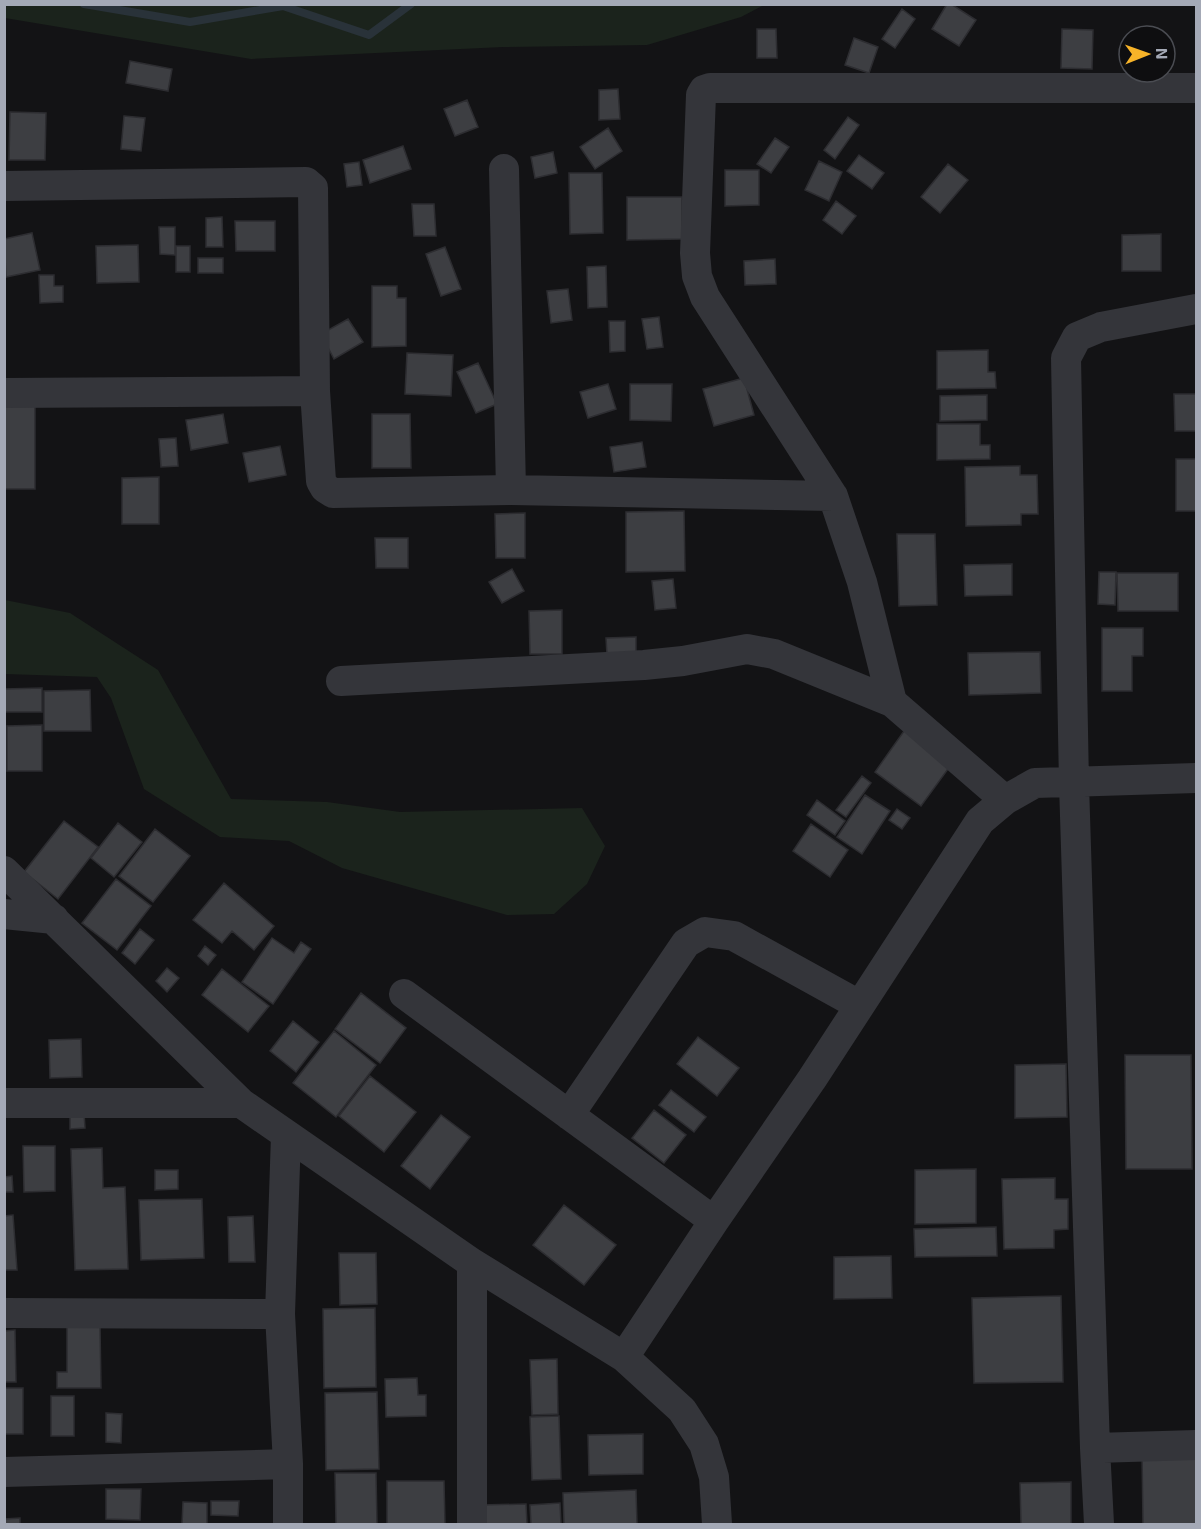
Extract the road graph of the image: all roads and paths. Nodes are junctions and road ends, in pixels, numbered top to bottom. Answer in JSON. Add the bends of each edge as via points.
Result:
{"nodes":[{"id":1,"x":1197,"y":88,"type":"edge"},
{"id":2,"x":504,"y":169,"type":"dead end"},
{"id":3,"x":4,"y":186,"type":"edge"},
{"id":4,"x":1197,"y":309,"type":"edge"},
{"id":5,"x":315,"y":391,"type":"junction"},
{"id":6,"x":4,"y":393,"type":"edge"},
{"id":7,"x":511,"y":490,"type":"junction"},
{"id":8,"x":833,"y":496,"type":"junction"},
{"id":9,"x":341,"y":681,"type":"dead end"},
{"id":10,"x":892,"y":702,"type":"junction"},
{"id":11,"x":1197,"y":778,"type":"edge"},
{"id":12,"x":1074,"y":784,"type":"junction"},
{"id":13,"x":1005,"y":800,"type":"junction"},
{"id":14,"x":4,"y":871,"type":"edge"},
{"id":15,"x":4,"y":915,"type":"edge"},
{"id":16,"x":54,"y":919,"type":"junction"},
{"id":17,"x":404,"y":994,"type":"dead end"},
{"id":18,"x":859,"y":1005,"type":"junction"},
{"id":19,"x":4,"y":1103,"type":"edge"},
{"id":20,"x":241,"y":1103,"type":"junction"},
{"id":21,"x":569,"y":1115,"type":"junction"},
{"id":22,"x":286,"y":1135,"type":"junction"},
{"id":23,"x":714,"y":1221,"type":"junction"},
{"id":24,"x":472,"y":1263,"type":"junction"},
{"id":25,"x":4,"y":1313,"type":"edge"},
{"id":26,"x":280,"y":1314,"type":"junction"},
{"id":27,"x":624,"y":1357,"type":"junction"},
{"id":28,"x":1197,"y":1445,"type":"edge"},
{"id":29,"x":1095,"y":1448,"type":"junction"},
{"id":30,"x":288,"y":1464,"type":"junction"},
{"id":31,"x":4,"y":1472,"type":"edge"},
{"id":32,"x":288,"y":1524,"type":"edge"},
{"id":33,"x":472,"y":1524,"type":"edge"},
{"id":34,"x":717,"y":1524,"type":"edge"},
{"id":35,"x":1099,"y":1524,"type":"edge"}],
"edges":[{"from":1,"to":8,"type":"street","via":[[704,90],[697,276],[705,297]]},
{"from":2,"to":7,"type":"street"},
{"from":3,"to":5,"type":"street","via":[[310,183]]},
{"from":4,"to":12,"type":"street","via":[[1101,327],[1077,337],[1066,358]]},
{"from":5,"to":6,"type":"street"},
{"from":5,"to":7,"type":"street","via":[[321,481],[333,493]]},
{"from":7,"to":8,"type":"street"},
{"from":8,"to":10,"type":"street","via":[[862,582]]},
{"from":9,"to":10,"type":"street","via":[[644,665],[747,649],[774,654]]},
{"from":10,"to":13,"type":"street"},
{"from":11,"to":12,"type":"street"},
{"from":12,"to":13,"type":"street","via":[[1035,783]]},
{"from":12,"to":29,"type":"street"},
{"from":13,"to":18,"type":"street","via":[[980,821]]},
{"from":14,"to":16,"type":"street"},
{"from":15,"to":16,"type":"street"},
{"from":16,"to":20,"type":"street"},
{"from":17,"to":21,"type":"street"},
{"from":18,"to":21,"type":"street","via":[[734,936],[705,932],[686,943]]},
{"from":18,"to":23,"type":"street"},
{"from":19,"to":20,"type":"street"},
{"from":20,"to":22,"type":"street"},
{"from":21,"to":23,"type":"street"},
{"from":22,"to":24,"type":"street"},
{"from":22,"to":26,"type":"street"},
{"from":23,"to":27,"type":"street"},
{"from":24,"to":27,"type":"street"},
{"from":24,"to":33,"type":"street"},
{"from":25,"to":26,"type":"street"},
{"from":26,"to":30,"type":"street"},
{"from":27,"to":34,"type":"street","via":[[682,1410],[704,1444],[714,1477]]},
{"from":28,"to":29,"type":"street"},
{"from":29,"to":35,"type":"street"},
{"from":30,"to":31,"type":"street"},
{"from":30,"to":32,"type":"street"}]}
